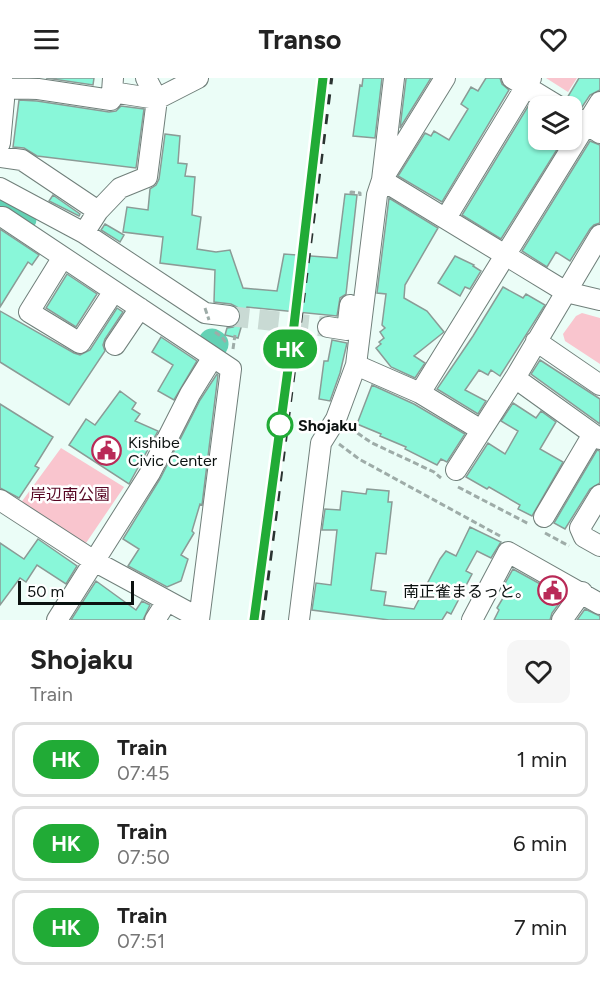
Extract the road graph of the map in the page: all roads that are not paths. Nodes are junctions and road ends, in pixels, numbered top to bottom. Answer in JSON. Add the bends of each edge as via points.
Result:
{"nodes":[{"id":1,"x":2,"y":78,"type":"edge"},
{"id":2,"x":146,"y":78,"type":"edge"},
{"id":3,"x":198,"y":78,"type":"edge"},
{"id":4,"x":394,"y":78,"type":"edge"},
{"id":5,"x":445,"y":78,"type":"edge"},
{"id":6,"x":523,"y":81,"type":"edge"},
{"id":7,"x":112,"y":85,"type":"edge"},
{"id":8,"x":1,"y":92,"type":"edge"},
{"id":9,"x":544,"y":96,"type":"edge"},
{"id":10,"x":157,"y":99,"type":"junction"},
{"id":11,"x":600,"y":102,"type":"edge"},
{"id":12,"x":586,"y":124,"type":"edge"},
{"id":13,"x":3,"y":148,"type":"edge"},
{"id":14,"x":382,"y":180,"type":"junction"},
{"id":15,"x":3,"y":202,"type":"edge"},
{"id":16,"x":98,"y":211,"type":"junction"},
{"id":17,"x":446,"y":219,"type":"junction"},
{"id":18,"x":84,"y":233,"type":"junction"},
{"id":19,"x":600,"y":235,"type":"edge"},
{"id":20,"x":506,"y":255,"type":"junction"},
{"id":21,"x":63,"y":257,"type":"junction"},
{"id":22,"x":114,"y":291,"type":"junction"},
{"id":23,"x":566,"y":292,"type":"junction"},
{"id":24,"x":600,"y":300,"type":"edge"},
{"id":25,"x":140,"y":308,"type":"junction"},
{"id":26,"x":328,"y":327,"type":"tunnel mouth"},
{"id":27,"x":231,"y":329,"type":"tunnel mouth"},
{"id":28,"x":536,"y":341,"type":"junction"},
{"id":29,"x":115,"y":345,"type":"dead end"},
{"id":30,"x":213,"y":357,"type":"junction"},
{"id":31,"x":356,"y":365,"type":"junction"},
{"id":32,"x":515,"y":378,"type":"junction"},
{"id":33,"x":600,"y":385,"type":"edge"},
{"id":34,"x":420,"y":393,"type":"junction"},
{"id":35,"x":481,"y":430,"type":"junction"},
{"id":36,"x":596,"y":437,"type":"edge"},
{"id":37,"x":454,"y":480,"type":"road end"},
{"id":38,"x":600,"y":495,"type":"edge"},
{"id":39,"x":0,"y":500,"type":"edge"},
{"id":40,"x":537,"y":524,"type":"road end"},
{"id":41,"x":600,"y":546,"type":"edge"},
{"id":42,"x":94,"y":561,"type":"junction"},
{"id":43,"x":582,"y":592,"type":"junction"},
{"id":44,"x":167,"y":601,"type":"junction"},
{"id":45,"x":600,"y":604,"type":"edge"},
{"id":46,"x":199,"y":619,"type":"edge"},
{"id":47,"x":57,"y":620,"type":"edge"},
{"id":48,"x":155,"y":620,"type":"edge"},
{"id":49,"x":299,"y":620,"type":"edge"},
{"id":50,"x":472,"y":620,"type":"edge"},
{"id":51,"x":562,"y":620,"type":"edge"}],
"edges":[{"from":1,"to":8,"type":"street"},
{"from":2,"to":10,"type":"street"},
{"from":3,"to":10,"type":"street"},
{"from":4,"to":14,"type":"street"},
{"from":5,"to":14,"type":"street"},
{"from":6,"to":9,"type":"street"},
{"from":6,"to":17,"type":"street"},
{"from":7,"to":8,"type":"street","via":[[111,100],[38,90]]},
{"from":7,"to":10,"type":"street"},
{"from":8,"to":13,"type":"street"},
{"from":10,"to":16,"type":"street","via":[[147,177],[120,188]]},
{"from":11,"to":12,"type":"street"},
{"from":12,"to":20,"type":"street"},
{"from":13,"to":16,"type":"street"},
{"from":14,"to":17,"type":"street"},
{"from":14,"to":26,"type":"street","via":[[365,194],[347,330]]},
{"from":14,"to":31,"type":"street"},
{"from":15,"to":18,"type":"street"},
{"from":15,"to":21,"type":"street","via":[[3,217]]},
{"from":16,"to":18,"type":"street"},
{"from":17,"to":20,"type":"street"},
{"from":18,"to":27,"type":"street"},
{"from":19,"to":23,"type":"street"},
{"from":20,"to":23,"type":"street"},
{"from":20,"to":34,"type":"street"},
{"from":21,"to":22,"type":"street"},
{"from":21,"to":22,"type":"street","via":[[29,312],[80,343]]},
{"from":22,"to":25,"type":"street"},
{"from":23,"to":24,"type":"street"},
{"from":23,"to":28,"type":"street"},
{"from":25,"to":29,"type":"street"},
{"from":25,"to":30,"type":"street"},
{"from":28,"to":32,"type":"street"},
{"from":28,"to":33,"type":"street"},
{"from":30,"to":42,"type":"street","via":[[184,404],[160,455]]},
{"from":30,"to":46,"type":"street","via":[[231,369]]},
{"from":31,"to":34,"type":"street"},
{"from":31,"to":49,"type":"street","via":[[321,443]]},
{"from":32,"to":35,"type":"street"},
{"from":32,"to":36,"type":"street"},
{"from":34,"to":35,"type":"street"},
{"from":35,"to":37,"type":"street"},
{"from":36,"to":40,"type":"street"},
{"from":38,"to":41,"type":"street","via":[[580,528],[584,537]]},
{"from":39,"to":42,"type":"street"},
{"from":42,"to":44,"type":"street"},
{"from":42,"to":47,"type":"street"},
{"from":43,"to":45,"type":"street"},
{"from":43,"to":50,"type":"street","via":[[508,552]]},
{"from":43,"to":51,"type":"street"},
{"from":44,"to":46,"type":"street"},
{"from":44,"to":48,"type":"street"}]}
